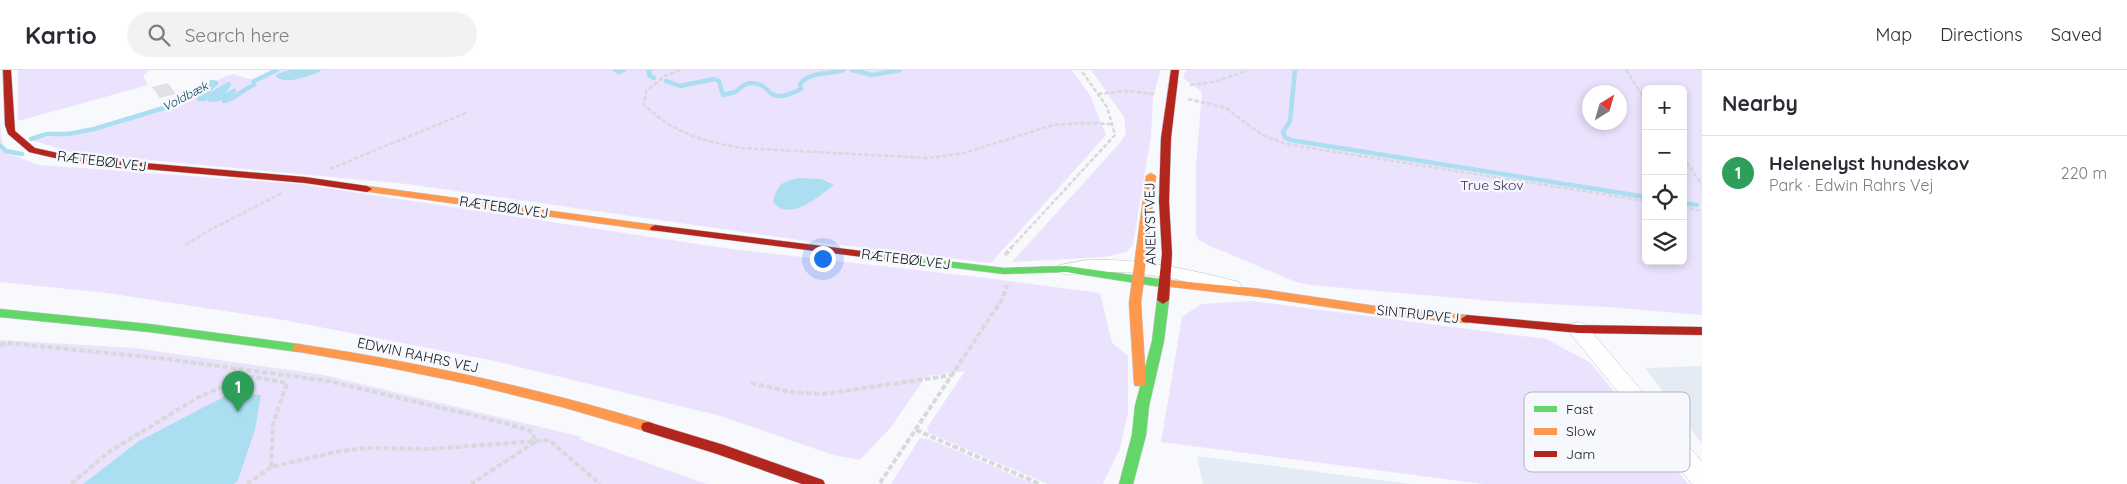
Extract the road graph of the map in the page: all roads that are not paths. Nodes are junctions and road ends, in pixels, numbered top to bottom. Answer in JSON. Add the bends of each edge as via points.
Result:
{"nodes":[{"id":1,"x":7,"y":70,"type":"edge"},
{"id":2,"x":1165,"y":70,"type":"edge"},
{"id":3,"x":1175,"y":70,"type":"edge"},
{"id":4,"x":1167,"y":92,"type":"junction"},
{"id":5,"x":1158,"y":112,"type":"dead end"},
{"id":6,"x":1066,"y":269,"type":"joint"},
{"id":7,"x":1138,"y":274,"type":"junction"},
{"id":8,"x":1165,"y":277,"type":"junction"},
{"id":9,"x":1260,"y":293,"type":"joint"},
{"id":10,"x":0,"y":313,"type":"edge"},
{"id":11,"x":1578,"y":329,"type":"junction"},
{"id":12,"x":1702,"y":331,"type":"edge"},
{"id":13,"x":1630,"y":392,"type":"edge"},
{"id":14,"x":1142,"y":406,"type":"junction"},
{"id":15,"x":1132,"y":458,"type":"junction"},
{"id":16,"x":1690,"y":464,"type":"edge"},
{"id":17,"x":1702,"y":479,"type":"edge"},
{"id":18,"x":818,"y":484,"type":"edge"},
{"id":19,"x":1115,"y":484,"type":"edge"},
{"id":20,"x":1126,"y":484,"type":"edge"}],
"edges":[{"from":1,"to":6,"type":"main road","name":"RÆTEBØLVEJ","via":[[11,132],[32,150],[76,160],[306,180],[734,239],[1004,271]]},
{"from":2,"to":4,"type":"main road","name":"ANELYSTVEJ"},
{"from":3,"to":4,"type":"main road","name":"ANELYSTVEJ"},
{"from":4,"to":8,"type":"main road","name":"ANELYSTVEJ","via":[[1164,175],[1168,254]]},
{"from":5,"to":7,"type":"main road","name":"ANELYSTVEJ"},
{"from":6,"to":7,"type":"street","name":"RÆTEBØLVEJ","via":[[1108,264]]},
{"from":7,"to":8,"type":"street","name":"SINTRUPVEJ"},
{"from":7,"to":14,"type":"main road","name":"ANELYSTVEJ","via":[[1136,338]]},
{"from":8,"to":9,"type":"street","name":"SINTRUPVEJ","via":[[1193,276]]},
{"from":8,"to":14,"type":"main road","name":"ANELYSTVEJ","via":[[1158,341]]},
{"from":9,"to":11,"type":"main road","name":"SINTRUPVEJ","via":[[1389,312]]},
{"from":10,"to":18,"type":"main road","name":"EDWIN RAHRS VEJ","via":[[207,334],[414,368],[647,426]]},
{"from":11,"to":12,"type":"main road","name":"SINTRUPVEJ"},
{"from":11,"to":13,"type":"street"},
{"from":14,"to":15,"type":"main road","name":"ANELYSTVEJ","via":[[1139,435]]},
{"from":15,"to":19,"type":"main road","name":"ANELYSTVEJ"},
{"from":15,"to":20,"type":"main road","name":"ANELYSTVEJ"},
{"from":16,"to":17,"type":"street"}]}
